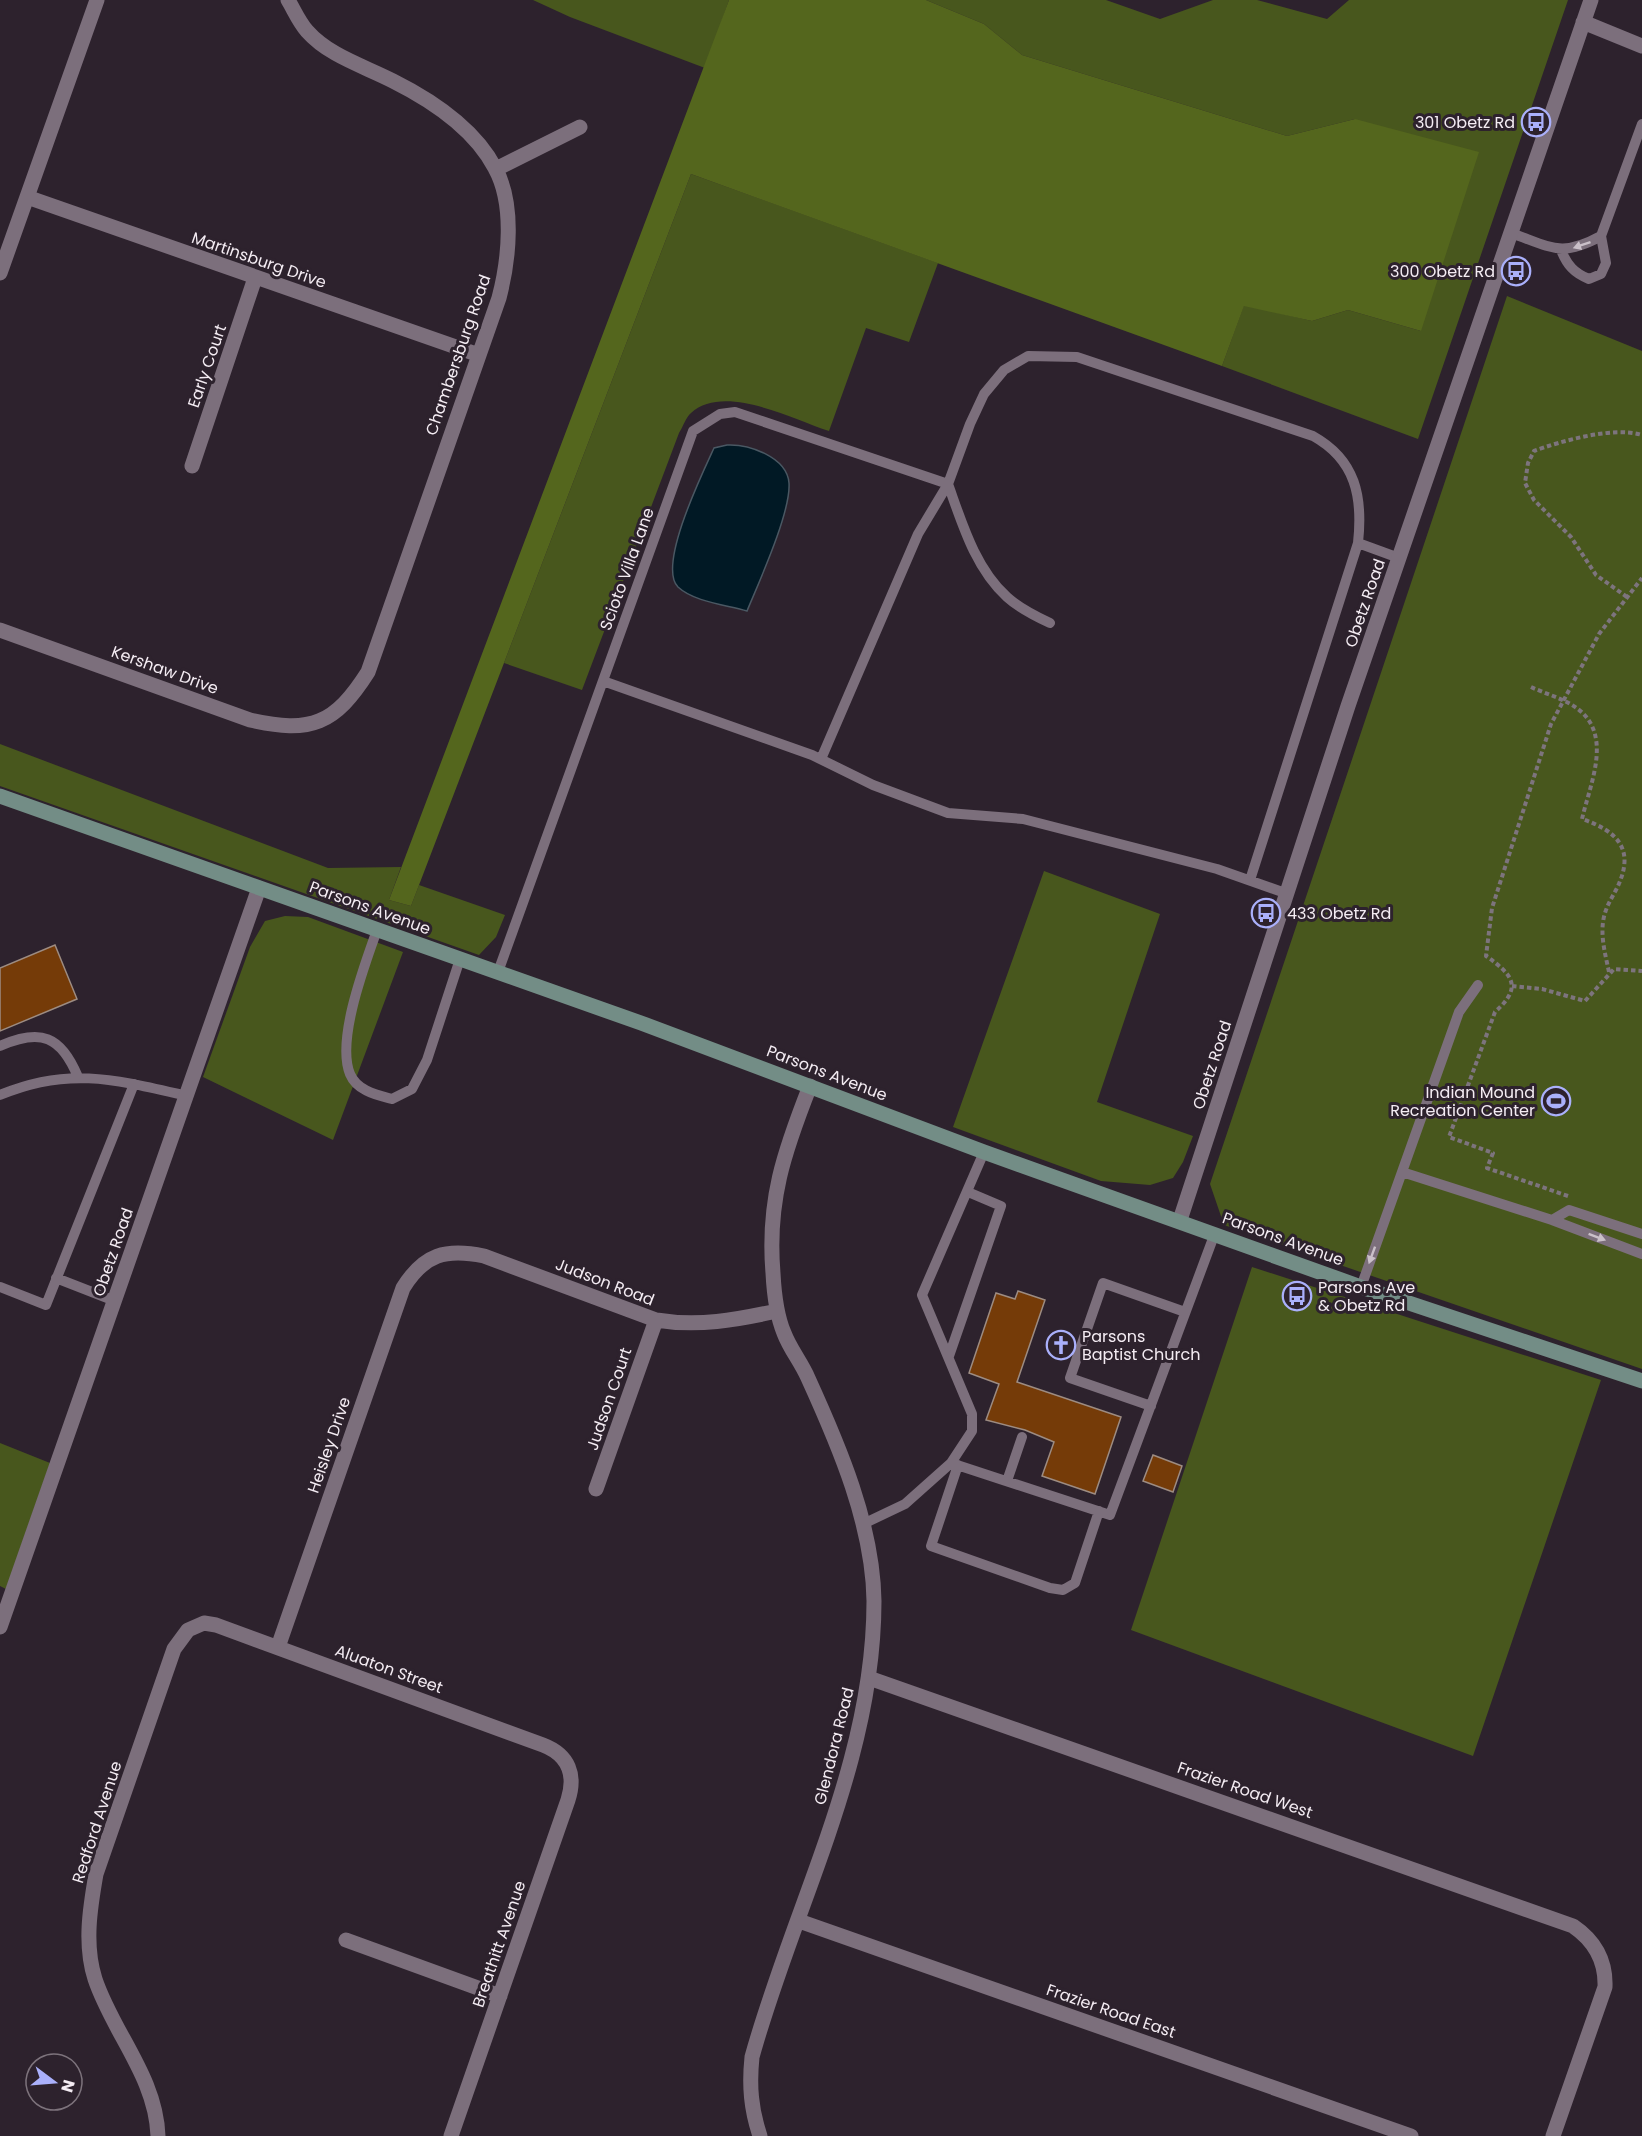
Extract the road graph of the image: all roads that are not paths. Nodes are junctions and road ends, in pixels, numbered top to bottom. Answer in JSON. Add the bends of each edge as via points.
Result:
{"nodes":[{"id":1,"x":97,"y":0,"type":"edge"},
{"id":2,"x":288,"y":0,"type":"edge"},
{"id":3,"x":1591,"y":0,"type":"edge"},
{"id":4,"x":1583,"y":22,"type":"junction"},
{"id":5,"x":1642,"y":46,"type":"edge"},
{"id":6,"x":1642,"y":124,"type":"edge"},
{"id":7,"x":580,"y":128,"type":"dead end"},
{"id":8,"x":496,"y":169,"type":"junction"},
{"id":9,"x":27,"y":197,"type":"junction"},
{"id":10,"x":1511,"y":233,"type":"junction"},
{"id":11,"x":1601,"y":236,"type":"junction"},
{"id":12,"x":1561,"y":250,"type":"junction"},
{"id":13,"x":0,"y":273,"type":"edge"},
{"id":14,"x":255,"y":278,"type":"junction"},
{"id":15,"x":479,"y":355,"type":"junction"},
{"id":16,"x":192,"y":466,"type":"dead end"},
{"id":17,"x":948,"y":484,"type":"junction"},
{"id":18,"x":1358,"y":543,"type":"junction"},
{"id":19,"x":1399,"y":558,"type":"junction"},
{"id":20,"x":1050,"y":623,"type":"dead end"},
{"id":21,"x":0,"y":630,"type":"edge"},
{"id":22,"x":603,"y":681,"type":"junction"},
{"id":23,"x":320,"y":722,"type":"joint"},
{"id":24,"x":821,"y":759,"type":"junction"},
{"id":25,"x":0,"y":796,"type":"edge"},
{"id":26,"x":1250,"y":880,"type":"junction"},
{"id":27,"x":259,"y":888,"type":"junction"},
{"id":28,"x":1288,"y":894,"type":"junction"},
{"id":29,"x":377,"y":930,"type":"junction"},
{"id":30,"x":460,"y":959,"type":"junction"},
{"id":31,"x":498,"y":972,"type":"junction"},
{"id":32,"x":1478,"y":986,"type":"dead end"},
{"id":33,"x":0,"y":1046,"type":"edge"},
{"id":34,"x":78,"y":1077,"type":"junction"},
{"id":35,"x":134,"y":1084,"type":"junction"},
{"id":36,"x":810,"y":1086,"type":"junction"},
{"id":37,"x":0,"y":1095,"type":"edge"},
{"id":38,"x":186,"y":1096,"type":"junction"},
{"id":39,"x":984,"y":1152,"type":"junction"},
{"id":40,"x":1402,"y":1172,"type":"junction"},
{"id":41,"x":968,"y":1192,"type":"junction"},
{"id":42,"x":1180,"y":1220,"type":"junction"},
{"id":43,"x":1552,"y":1220,"type":"junction"},
{"id":44,"x":1215,"y":1233,"type":"junction"},
{"id":45,"x":1642,"y":1234,"type":"edge"},
{"id":46,"x":1642,"y":1254,"type":"edge"},
{"id":47,"x":425,"y":1262,"type":"joint"},
{"id":48,"x":57,"y":1278,"type":"junction"},
{"id":49,"x":0,"y":1287,"type":"edge"},
{"id":50,"x":1361,"y":1287,"type":"junction"},
{"id":51,"x":115,"y":1301,"type":"junction"},
{"id":52,"x":777,"y":1311,"type":"junction"},
{"id":53,"x":1185,"y":1312,"type":"junction"},
{"id":54,"x":656,"y":1320,"type":"junction"},
{"id":55,"x":949,"y":1356,"type":"junction"},
{"id":56,"x":1642,"y":1382,"type":"edge"},
{"id":57,"x":1151,"y":1406,"type":"junction"},
{"id":58,"x":1022,"y":1437,"type":"dead end"},
{"id":59,"x":955,"y":1464,"type":"junction"},
{"id":60,"x":1007,"y":1481,"type":"junction"},
{"id":61,"x":596,"y":1489,"type":"dead end"},
{"id":62,"x":1100,"y":1511,"type":"junction"},
{"id":63,"x":863,"y":1524,"type":"junction"},
{"id":64,"x":0,"y":1627,"type":"edge"},
{"id":65,"x":193,"y":1627,"type":"joint"},
{"id":66,"x":278,"y":1647,"type":"junction"},
{"id":67,"x":869,"y":1678,"type":"junction"},
{"id":68,"x":567,"y":1762,"type":"joint"},
{"id":69,"x":799,"y":1921,"type":"junction"},
{"id":70,"x":346,"y":1940,"type":"dead end"},
{"id":71,"x":500,"y":1996,"type":"junction"},
{"id":72,"x":158,"y":2136,"type":"edge"},
{"id":73,"x":451,"y":2136,"type":"edge"},
{"id":74,"x":760,"y":2136,"type":"edge"},
{"id":75,"x":1412,"y":2136,"type":"edge"},
{"id":76,"x":1553,"y":2136,"type":"edge"}],
"edges":[{"from":1,"to":9,"type":"street"},
{"from":2,"to":8,"type":"street","name":"Chambersburg Road","via":[[307,31],[332,52],[394,81],[452,116]]},
{"from":3,"to":4,"type":"street","name":"Obetz Road"},
{"from":4,"to":5,"type":"street"},
{"from":4,"to":10,"type":"street","name":"Obetz Road"},
{"from":6,"to":11,"type":"lane"},
{"from":7,"to":8,"type":"street"},
{"from":8,"to":15,"type":"street","name":"Chambersburg Road","via":[[506,211],[507,266]]},
{"from":9,"to":13,"type":"street"},
{"from":9,"to":14,"type":"street","name":"Martinsburg Drive"},
{"from":10,"to":12,"type":"lane"},
{"from":10,"to":19,"type":"street","name":"Obetz Road"},
{"from":11,"to":12,"type":"lane","one_way":true},
{"from":11,"to":12,"type":"lane","via":[[1606,263],[1601,274],[1589,279],[1571,268]]},
{"from":14,"to":15,"type":"street","name":"Martinsburg Drive"},
{"from":14,"to":16,"type":"street","name":"Early Court"},
{"from":15,"to":23,"type":"street","name":"Chambersburg Road","via":[[368,672],[349,702]]},
{"from":17,"to":18,"type":"lane","via":[[984,394],[1004,370],[1028,356],[1077,357],[1326,443],[1354,481],[1362,512]]},
{"from":17,"to":20,"type":"lane","via":[[964,530],[990,579],[1007,598]]},
{"from":17,"to":22,"type":"lane","name":"Scioto Villa Lane","via":[[735,412],[712,418],[693,431]]},
{"from":17,"to":24,"type":"lane","via":[[918,534]]},
{"from":18,"to":19,"type":"lane"},
{"from":18,"to":26,"type":"lane"},
{"from":19,"to":28,"type":"street","name":"Obetz Road"},
{"from":21,"to":23,"type":"street","name":"Kershaw Drive","via":[[250,720],[285,728]]},
{"from":22,"to":24,"type":"lane"},
{"from":22,"to":31,"type":"lane","name":"Scioto Villa Lane"},
{"from":24,"to":26,"type":"lane","via":[[873,785],[948,813],[1023,819],[1217,868]]},
{"from":25,"to":27,"type":"street","name":"Parsons Avenue"},
{"from":26,"to":28,"type":"lane"},
{"from":27,"to":29,"type":"street","name":"Parsons Avenue"},
{"from":27,"to":38,"type":"street","name":"Obetz Road"},
{"from":28,"to":42,"type":"street","name":"Obetz Road"},
{"from":29,"to":30,"type":"street","name":"Parsons Avenue"},
{"from":29,"to":30,"type":"lane","via":[[356,993],[346,1043],[350,1075],[367,1093],[392,1099],[412,1089],[427,1060]]},
{"from":30,"to":31,"type":"street","name":"Parsons Avenue"},
{"from":31,"to":36,"type":"street","name":"Parsons Avenue"},
{"from":32,"to":40,"type":"lane","via":[[1459,1012]]},
{"from":33,"to":34,"type":"lane","via":[[22,1036],[41,1037],[70,1057]]},
{"from":34,"to":35,"type":"lane"},
{"from":34,"to":37,"type":"lane","via":[[34,1083]]},
{"from":35,"to":38,"type":"lane"},
{"from":35,"to":48,"type":"lane"},
{"from":36,"to":39,"type":"street","name":"Parsons Avenue"},
{"from":36,"to":52,"type":"street","name":"Glendora Road","via":[[787,1144],[775,1191],[771,1244]]},
{"from":38,"to":51,"type":"street","name":"Obetz Road"},
{"from":39,"to":41,"type":"lane"},
{"from":39,"to":42,"type":"street","name":"Parsons Avenue"},
{"from":40,"to":43,"type":"lane"},
{"from":40,"to":50,"type":"lane","one_way":true},
{"from":41,"to":55,"type":"lane","via":[[922,1295]]},
{"from":41,"to":55,"type":"lane","via":[[1001,1206]]},
{"from":42,"to":44,"type":"street","name":"Parsons Avenue"},
{"from":43,"to":45,"type":"lane","via":[[1569,1210]]},
{"from":43,"to":46,"type":"lane","one_way":true},
{"from":44,"to":50,"type":"street","name":"Parsons Avenue"},
{"from":44,"to":53,"type":"lane"},
{"from":47,"to":54,"type":"street","name":"Judson Road","via":[[443,1254],[464,1252],[484,1256]]},
{"from":47,"to":66,"type":"street","name":"Heisley Drive","via":[[403,1288]]},
{"from":48,"to":49,"type":"lane","via":[[46,1305]]},
{"from":48,"to":51,"type":"lane"},
{"from":50,"to":56,"type":"street","name":"Parsons Avenue"},
{"from":51,"to":64,"type":"street","name":"Obetz Road"},
{"from":52,"to":54,"type":"street","name":"Judson Road","via":[[713,1324]]},
{"from":52,"to":63,"type":"street","name":"Glendora Road","via":[[784,1334],[846,1463]]},
{"from":53,"to":57,"type":"lane"},
{"from":53,"to":57,"type":"lane","via":[[1103,1283],[1070,1378]]},
{"from":54,"to":61,"type":"street","name":"Judson Court"},
{"from":55,"to":59,"type":"lane","via":[[972,1414],[972,1431]]},
{"from":57,"to":62,"type":"lane","via":[[1110,1515]]},
{"from":58,"to":60,"type":"lane"},
{"from":59,"to":60,"type":"lane"},
{"from":59,"to":62,"type":"lane","via":[[931,1546],[1050,1588],[1063,1590],[1075,1583]]},
{"from":59,"to":63,"type":"lane","via":[[905,1504]]},
{"from":60,"to":62,"type":"lane"},
{"from":63,"to":67,"type":"street","name":"Glendora Road","via":[[874,1599]]},
{"from":65,"to":66,"type":"street","name":"Aluaton Street","via":[[204,1623],[216,1625]]},
{"from":65,"to":72,"type":"street","name":"Redford Avenue","via":[[181,1636],[174,1649],[96,1874],[89,1934],[95,1979],[148,2085]]},
{"from":66,"to":68,"type":"street","name":"Aluaton Street","via":[[551,1748]]},
{"from":67,"to":69,"type":"street","name":"Glendora Road","via":[[856,1745]]},
{"from":67,"to":76,"type":"street","name":"Frazier Road West","via":[[1560,1919],[1582,1932],[1598,1952],[1605,1975],[1602,1998]]},
{"from":68,"to":71,"type":"street","name":"Breathitt Avenue","via":[[573,1781],[568,1800]]},
{"from":69,"to":74,"type":"street","name":"Glendora Road","via":[[752,2057],[749,2085]]},
{"from":69,"to":75,"type":"street","name":"Frazier Road East"},
{"from":70,"to":71,"type":"street"},
{"from":71,"to":73,"type":"street","name":"Breathitt Avenue"}]}
